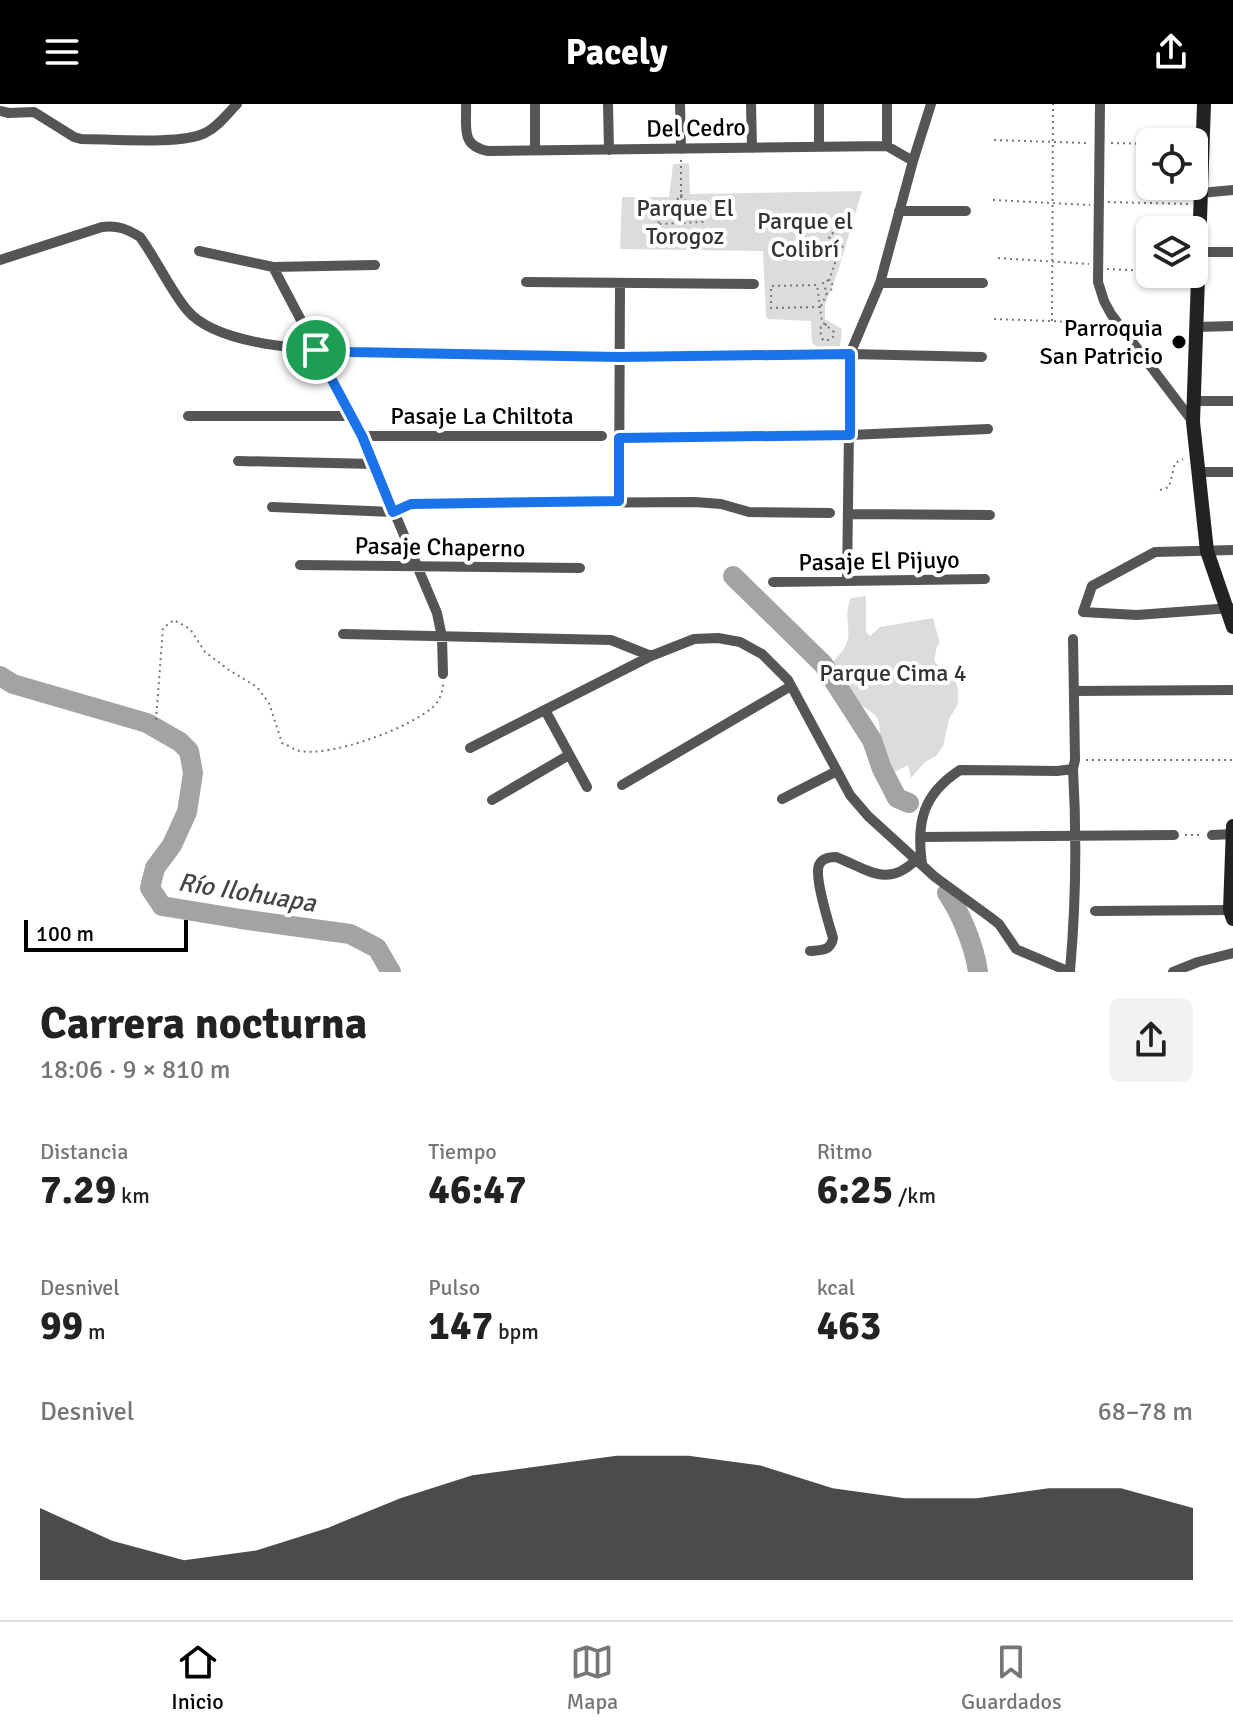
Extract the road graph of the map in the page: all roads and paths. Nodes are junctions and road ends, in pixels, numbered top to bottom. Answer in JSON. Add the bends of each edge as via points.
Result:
{"nodes":[{"id":1,"x":237,"y":104,"type":"edge"},
{"id":2,"x":466,"y":104,"type":"edge"},
{"id":3,"x":535,"y":104,"type":"edge"},
{"id":4,"x":608,"y":104,"type":"edge"},
{"id":5,"x":680,"y":104,"type":"edge"},
{"id":6,"x":751,"y":104,"type":"edge"},
{"id":7,"x":819,"y":104,"type":"edge"},
{"id":8,"x":887,"y":104,"type":"edge"},
{"id":9,"x":931,"y":104,"type":"edge"},
{"id":10,"x":1053,"y":104,"type":"edge"},
{"id":11,"x":1100,"y":104,"type":"edge"},
{"id":12,"x":1204,"y":104,"type":"edge"},
{"id":13,"x":0,"y":111,"type":"edge"},
{"id":14,"x":1203,"y":128,"type":"edge"},
{"id":15,"x":994,"y":140,"type":"dead end"},
{"id":16,"x":1053,"y":141,"type":"junction"},
{"id":17,"x":1099,"y":143,"type":"junction"},
{"id":18,"x":1136,"y":144,"type":"edge"},
{"id":19,"x":887,"y":146,"type":"junction"},
{"id":20,"x":819,"y":147,"type":"junction"},
{"id":21,"x":752,"y":148,"type":"junction"},
{"id":22,"x":681,"y":149,"type":"junction"},
{"id":23,"x":535,"y":150,"type":"junction"},
{"id":24,"x":609,"y":150,"type":"junction"},
{"id":25,"x":913,"y":161,"type":"junction"},
{"id":26,"x":1233,"y":190,"type":"edge"},
{"id":27,"x":681,"y":195,"type":"junction"},
{"id":28,"x":1208,"y":197,"type":"edge"},
{"id":29,"x":993,"y":200,"type":"dead end"},
{"id":30,"x":1176,"y":200,"type":"edge"},
{"id":31,"x":1052,"y":203,"type":"junction"},
{"id":32,"x":1099,"y":203,"type":"junction"},
{"id":33,"x":899,"y":211,"type":"junction"},
{"id":34,"x":966,"y":211,"type":"dead end"},
{"id":35,"x":681,"y":222,"type":"junction"},
{"id":36,"x":199,"y":251,"type":"dead end"},
{"id":37,"x":839,"y":251,"type":"dead end"},
{"id":38,"x":1208,"y":252,"type":"edge"},
{"id":39,"x":1233,"y":252,"type":"edge"},
{"id":40,"x":998,"y":258,"type":"dead end"},
{"id":41,"x":0,"y":260,"type":"edge"},
{"id":42,"x":1052,"y":262,"type":"junction"},
{"id":43,"x":375,"y":265,"type":"dead end"},
{"id":44,"x":1098,"y":266,"type":"junction"},
{"id":45,"x":273,"y":267,"type":"junction"},
{"id":46,"x":1136,"y":270,"type":"edge"},
{"id":47,"x":829,"y":281,"type":"junction"},
{"id":48,"x":526,"y":282,"type":"dead end"},
{"id":49,"x":620,"y":283,"type":"junction"},
{"id":50,"x":880,"y":283,"type":"junction"},
{"id":51,"x":983,"y":283,"type":"dead end"},
{"id":52,"x":754,"y":284,"type":"dead end"},
{"id":53,"x":1198,"y":288,"type":"edge"},
{"id":54,"x":827,"y":293,"type":"junction"},
{"id":55,"x":820,"y":307,"type":"junction"},
{"id":56,"x":994,"y":319,"type":"dead end"},
{"id":57,"x":1052,"y":321,"type":"junction"},
{"id":58,"x":822,"y":322,"type":"junction"},
{"id":59,"x":827,"y":324,"type":"junction"},
{"id":60,"x":1118,"y":324,"type":"junction"},
{"id":61,"x":1233,"y":326,"type":"edge"},
{"id":62,"x":821,"y":327,"type":"junction"},
{"id":63,"x":1197,"y":327,"type":"junction"},
{"id":64,"x":316,"y":350,"type":"junction"},
{"id":65,"x":850,"y":354,"type":"junction"},
{"id":66,"x":619,"y":357,"type":"junction"},
{"id":67,"x":982,"y":357,"type":"dead end"},
{"id":68,"x":1194,"y":401,"type":"junction"},
{"id":69,"x":1233,"y":401,"type":"edge"},
{"id":70,"x":188,"y":416,"type":"dead end"},
{"id":71,"x":353,"y":416,"type":"junction"},
{"id":72,"x":1193,"y":422,"type":"junction"},
{"id":73,"x":988,"y":429,"type":"dead end"},
{"id":74,"x":850,"y":435,"type":"junction"},
{"id":75,"x":362,"y":436,"type":"junction"},
{"id":76,"x":602,"y":436,"type":"dead end"},
{"id":77,"x":619,"y":438,"type":"junction"},
{"id":78,"x":1196,"y":453,"type":"junction"},
{"id":79,"x":238,"y":461,"type":"dead end"},
{"id":80,"x":375,"y":464,"type":"junction"},
{"id":81,"x":1197,"y":472,"type":"junction"},
{"id":82,"x":1233,"y":472,"type":"edge"},
{"id":83,"x":1160,"y":490,"type":"dead end"},
{"id":84,"x":619,"y":501,"type":"junction"},
{"id":85,"x":272,"y":507,"type":"dead end"},
{"id":86,"x":393,"y":512,"type":"junction"},
{"id":87,"x":830,"y":513,"type":"dead end"},
{"id":88,"x":848,"y":514,"type":"junction"},
{"id":89,"x":990,"y":515,"type":"dead end"},
{"id":90,"x":1233,"y":550,"type":"edge"},
{"id":91,"x":1207,"y":551,"type":"junction"},
{"id":92,"x":300,"y":565,"type":"dead end"},
{"id":93,"x":417,"y":567,"type":"junction"},
{"id":94,"x":580,"y":568,"type":"dead end"},
{"id":95,"x":985,"y":579,"type":"dead end"},
{"id":96,"x":847,"y":581,"type":"junction"},
{"id":97,"x":773,"y":582,"type":"dead end"},
{"id":98,"x":1230,"y":608,"type":"edge"},
{"id":99,"x":1233,"y":627,"type":"edge"},
{"id":100,"x":343,"y":634,"type":"dead end"},
{"id":101,"x":442,"y":637,"type":"junction"},
{"id":102,"x":1073,"y":639,"type":"dead end"},
{"id":103,"x":651,"y":656,"type":"junction"},
{"id":104,"x":443,"y":674,"type":"joint"},
{"id":105,"x":791,"y":686,"type":"junction"},
{"id":106,"x":1233,"y":690,"type":"edge"},
{"id":107,"x":1074,"y":691,"type":"junction"},
{"id":108,"x":545,"y":710,"type":"junction"},
{"id":109,"x":156,"y":720,"type":"dead end"},
{"id":110,"x":470,"y":748,"type":"dead end"},
{"id":111,"x":569,"y":755,"type":"junction"},
{"id":112,"x":1233,"y":760,"type":"edge"},
{"id":113,"x":1074,"y":765,"type":"junction"},
{"id":114,"x":837,"y":771,"type":"junction"},
{"id":115,"x":622,"y":785,"type":"dead end"},
{"id":116,"x":587,"y":787,"type":"dead end"},
{"id":117,"x":782,"y":799,"type":"dead end"},
{"id":118,"x":492,"y":800,"type":"dead end"},
{"id":119,"x":1233,"y":826,"type":"edge"},
{"id":120,"x":1233,"y":834,"type":"edge"},
{"id":121,"x":1174,"y":835,"type":"joint"},
{"id":122,"x":1212,"y":835,"type":"joint"},
{"id":123,"x":921,"y":837,"type":"junction"},
{"id":124,"x":1077,"y":837,"type":"junction"},
{"id":125,"x":919,"y":862,"type":"junction"},
{"id":126,"x":1095,"y":911,"type":"dead end"},
{"id":127,"x":1232,"y":913,"type":"edge"},
{"id":128,"x":810,"y":951,"type":"dead end"},
{"id":129,"x":1233,"y":953,"type":"edge"},
{"id":130,"x":1040,"y":960,"type":"junction"},
{"id":131,"x":1038,"y":972,"type":"edge"},
{"id":132,"x":1070,"y":972,"type":"edge"},
{"id":133,"x":1173,"y":972,"type":"edge"}],
"edges":[{"from":1,"to":13,"type":"street","via":[[215,127],[186,139],[81,139],[34,112]]},
{"from":2,"to":23,"type":"street","name":"Del Cedro","via":[[470,145]]},
{"from":3,"to":23,"type":"street"},
{"from":4,"to":24,"type":"street"},
{"from":5,"to":22,"type":"street"},
{"from":6,"to":21,"type":"street"},
{"from":7,"to":20,"type":"street"},
{"from":8,"to":19,"type":"street"},
{"from":9,"to":25,"type":"street"},
{"from":10,"to":16,"type":"path"},
{"from":11,"to":17,"type":"street"},
{"from":12,"to":14,"type":"street"},
{"from":15,"to":16,"type":"path"},
{"from":16,"to":17,"type":"path"},
{"from":16,"to":31,"type":"path"},
{"from":17,"to":18,"type":"path"},
{"from":17,"to":32,"type":"street"},
{"from":19,"to":20,"type":"street","name":"Del Cedro"},
{"from":19,"to":25,"type":"street"},
{"from":20,"to":21,"type":"street","name":"Del Cedro"},
{"from":21,"to":22,"type":"street","name":"Del Cedro"},
{"from":22,"to":24,"type":"street","name":"Del Cedro"},
{"from":22,"to":27,"type":"path"},
{"from":23,"to":24,"type":"street","name":"Del Cedro"},
{"from":25,"to":33,"type":"street"},
{"from":26,"to":28,"type":"street"},
{"from":27,"to":35,"type":"path"},
{"from":27,"to":35,"type":"path","via":[[704,222]]},
{"from":27,"to":35,"type":"path","via":[[657,224]]},
{"from":29,"to":31,"type":"path"},
{"from":30,"to":32,"type":"path"},
{"from":31,"to":32,"type":"path"},
{"from":31,"to":42,"type":"path"},
{"from":32,"to":44,"type":"street"},
{"from":33,"to":34,"type":"street"},
{"from":33,"to":50,"type":"street"},
{"from":36,"to":45,"type":"street"},
{"from":37,"to":47,"type":"path"},
{"from":38,"to":39,"type":"street"},
{"from":40,"to":42,"type":"path"},
{"from":41,"to":64,"type":"street","via":[[116,226],[140,237],[198,321],[243,340]]},
{"from":42,"to":44,"type":"path"},
{"from":42,"to":57,"type":"path"},
{"from":43,"to":45,"type":"street"},
{"from":44,"to":46,"type":"path"},
{"from":44,"to":60,"type":"street","via":[[1104,301]]},
{"from":45,"to":64,"type":"street"},
{"from":47,"to":54,"type":"path","via":[[833,285]]},
{"from":47,"to":54,"type":"path","via":[[823,283]]},
{"from":48,"to":49,"type":"street"},
{"from":49,"to":52,"type":"street"},
{"from":49,"to":66,"type":"street"},
{"from":50,"to":51,"type":"street"},
{"from":50,"to":65,"type":"street"},
{"from":53,"to":63,"type":"street"},
{"from":54,"to":55,"type":"path"},
{"from":55,"to":55,"type":"path","via":[[771,308],[771,286],[817,285]]},
{"from":55,"to":58,"type":"path"},
{"from":56,"to":57,"type":"path"},
{"from":57,"to":60,"type":"path"},
{"from":58,"to":59,"type":"path"},
{"from":58,"to":62,"type":"path"},
{"from":59,"to":62,"type":"path"},
{"from":59,"to":62,"type":"path","via":[[834,332],[829,340],[821,337]]},
{"from":60,"to":72,"type":"street"},
{"from":61,"to":63,"type":"street"},
{"from":63,"to":68,"type":"street"},
{"from":64,"to":66,"type":"street"},
{"from":64,"to":71,"type":"street"},
{"from":65,"to":66,"type":"street"},
{"from":65,"to":67,"type":"street"},
{"from":65,"to":74,"type":"street"},
{"from":66,"to":77,"type":"street"},
{"from":68,"to":69,"type":"street"},
{"from":68,"to":72,"type":"street"},
{"from":70,"to":71,"type":"street"},
{"from":71,"to":75,"type":"street"},
{"from":72,"to":78,"type":"street"},
{"from":73,"to":74,"type":"street"},
{"from":74,"to":77,"type":"street"},
{"from":74,"to":88,"type":"street"},
{"from":75,"to":76,"type":"street","name":"Pasaje La Chiltota"},
{"from":75,"to":80,"type":"street"},
{"from":77,"to":84,"type":"street"},
{"from":78,"to":81,"type":"street"},
{"from":78,"to":83,"type":"path","via":[[1175,463],[1169,487]]},
{"from":79,"to":80,"type":"street"},
{"from":80,"to":86,"type":"street"},
{"from":81,"to":82,"type":"street"},
{"from":81,"to":91,"type":"street"},
{"from":84,"to":86,"type":"street","via":[[411,504]]},
{"from":84,"to":87,"type":"street"},
{"from":85,"to":86,"type":"street"},
{"from":86,"to":93,"type":"street"},
{"from":88,"to":89,"type":"street"},
{"from":88,"to":96,"type":"street"},
{"from":90,"to":91,"type":"street"},
{"from":91,"to":98,"type":"street"},
{"from":91,"to":98,"type":"street","via":[[1155,552],[1092,586],[1083,612],[1137,615]]},
{"from":92,"to":93,"type":"street","name":"Pasaje Chaperno"},
{"from":93,"to":94,"type":"street","name":"Pasaje Chaperno"},
{"from":93,"to":101,"type":"street"},
{"from":95,"to":96,"type":"street","name":"Pasaje El Pijuyo"},
{"from":96,"to":97,"type":"street","name":"Pasaje El Pijuyo"},
{"from":98,"to":99,"type":"street"},
{"from":100,"to":101,"type":"street"},
{"from":101,"to":103,"type":"street","via":[[611,640]]},
{"from":101,"to":104,"type":"street"},
{"from":102,"to":107,"type":"street"},
{"from":103,"to":105,"type":"street","via":[[694,639],[740,642],[762,654]]},
{"from":103,"to":108,"type":"street"},
{"from":104,"to":109,"type":"path","via":[[436,704],[415,719],[333,749],[299,751],[282,743],[269,703],[257,687],[205,652],[190,629],[174,620],[163,628]]},
{"from":105,"to":114,"type":"street"},
{"from":105,"to":115,"type":"street"},
{"from":106,"to":107,"type":"street"},
{"from":107,"to":113,"type":"street"},
{"from":108,"to":110,"type":"street"},
{"from":108,"to":111,"type":"street"},
{"from":111,"to":116,"type":"street"},
{"from":111,"to":118,"type":"street"},
{"from":112,"to":113,"type":"path"},
{"from":113,"to":123,"type":"street","via":[[1057,771],[960,770],[929,797]]},
{"from":113,"to":124,"type":"street"},
{"from":114,"to":117,"type":"street"},
{"from":114,"to":125,"type":"street","via":[[868,816]]},
{"from":119,"to":120,"type":"street"},
{"from":120,"to":122,"type":"street"},
{"from":120,"to":127,"type":"street"},
{"from":121,"to":122,"type":"path"},
{"from":121,"to":124,"type":"street"},
{"from":123,"to":124,"type":"street"},
{"from":123,"to":125,"type":"street"},
{"from":124,"to":132,"type":"street"},
{"from":125,"to":128,"type":"street","via":[[890,876],[836,857],[823,860],[818,879],[833,938],[829,948]]},
{"from":125,"to":130,"type":"street","via":[[999,924],[1016,949]]},
{"from":126,"to":127,"type":"street"},
{"from":129,"to":133,"type":"street"},
{"from":130,"to":131,"type":"street"},
{"from":130,"to":132,"type":"street"}]}
